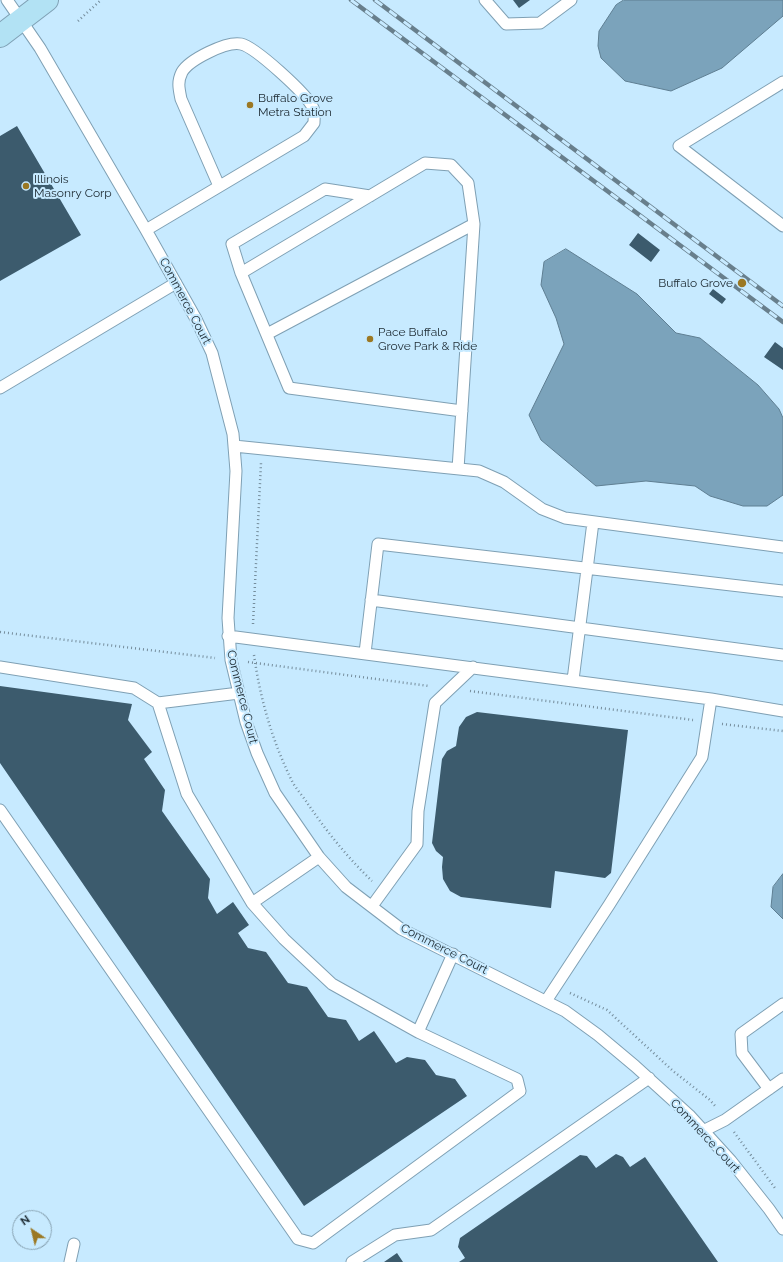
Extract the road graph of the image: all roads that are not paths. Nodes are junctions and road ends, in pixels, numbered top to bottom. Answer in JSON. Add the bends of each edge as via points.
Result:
{"nodes":[{"id":1,"x":7,"y":0,"type":"edge"},
{"id":2,"x":47,"y":0,"type":"edge"},
{"id":3,"x":485,"y":0,"type":"edge"},
{"id":4,"x":571,"y":0,"type":"edge"},
{"id":5,"x":21,"y":20,"type":"junction"},
{"id":6,"x":0,"y":36,"type":"edge"},
{"id":7,"x":783,"y":82,"type":"edge"},
{"id":8,"x":219,"y":186,"type":"junction"},
{"id":9,"x":370,"y":196,"type":"junction"},
{"id":10,"x":474,"y":224,"type":"junction"},
{"id":11,"x":783,"y":226,"type":"edge"},
{"id":12,"x":146,"y":230,"type":"junction"},
{"id":13,"x":241,"y":273,"type":"junction"},
{"id":14,"x":176,"y":283,"type":"junction"},
{"id":15,"x":267,"y":334,"type":"junction"},
{"id":16,"x":0,"y":388,"type":"edge"},
{"id":17,"x":462,"y":411,"type":"junction"},
{"id":18,"x":234,"y":446,"type":"junction"},
{"id":19,"x":458,"y":468,"type":"junction"},
{"id":20,"x":594,"y":522,"type":"junction"},
{"id":21,"x":783,"y":547,"type":"edge"},
{"id":22,"x":588,"y":568,"type":"junction"},
{"id":23,"x":783,"y":592,"type":"edge"},
{"id":24,"x":371,"y":600,"type":"junction"},
{"id":25,"x":580,"y":628,"type":"junction"},
{"id":26,"x":228,"y":636,"type":"junction"},
{"id":27,"x":365,"y":653,"type":"junction"},
{"id":28,"x":783,"y":655,"type":"edge"},
{"id":29,"x":472,"y":666,"type":"junction"},
{"id":30,"x":0,"y":667,"type":"edge"},
{"id":31,"x":574,"y":680,"type":"junction"},
{"id":32,"x":239,"y":693,"type":"junction"},
{"id":33,"x":711,"y":699,"type":"junction"},
{"id":34,"x":158,"y":703,"type":"junction"},
{"id":35,"x":783,"y":711,"type":"edge"},
{"id":36,"x":0,"y":810,"type":"edge"},
{"id":37,"x":319,"y":857,"type":"junction"},
{"id":38,"x":252,"y":902,"type":"junction"},
{"id":39,"x":372,"y":906,"type":"junction"},
{"id":40,"x":453,"y":954,"type":"junction"},
{"id":41,"x":546,"y":1001,"type":"junction"},
{"id":42,"x":783,"y":1004,"type":"edge"},
{"id":43,"x":418,"y":1032,"type":"junction"},
{"id":44,"x":648,"y":1078,"type":"junction"},
{"id":45,"x":783,"y":1079,"type":"edge"},
{"id":46,"x":769,"y":1089,"type":"junction"},
{"id":47,"x":703,"y":1131,"type":"junction"},
{"id":48,"x":783,"y":1229,"type":"edge"},
{"id":49,"x":74,"y":1244,"type":"dead end"},
{"id":50,"x":70,"y":1262,"type":"edge"},
{"id":51,"x":352,"y":1262,"type":"edge"}],
"edges":[{"from":1,"to":5,"type":"lane","name":"Commerce Court"},
{"from":2,"to":5,"type":"main road"},
{"from":3,"to":4,"type":"lane","via":[[506,24],[540,23]]},
{"from":5,"to":6,"type":"main road"},
{"from":5,"to":12,"type":"lane","name":"Commerce Court","via":[[40,48]]},
{"from":7,"to":11,"type":"lane","via":[[679,146]]},
{"from":8,"to":8,"type":"lane","via":[[304,136],[314,123],[313,109],[303,93],[257,54],[241,44],[224,45],[195,60],[183,71],[178,84],[181,99]]},
{"from":8,"to":12,"type":"lane"},
{"from":9,"to":10,"type":"lane","via":[[425,163],[451,165],[468,183]]},
{"from":9,"to":13,"type":"lane"},
{"from":9,"to":13,"type":"lane","via":[[325,189],[232,244]]},
{"from":10,"to":15,"type":"lane"},
{"from":10,"to":17,"type":"lane"},
{"from":12,"to":14,"type":"lane","name":"Commerce Court"},
{"from":13,"to":15,"type":"lane"},
{"from":14,"to":16,"type":"lane"},
{"from":14,"to":18,"type":"lane","name":"Commerce Court","via":[[212,353]]},
{"from":15,"to":17,"type":"lane","via":[[289,388]]},
{"from":17,"to":19,"type":"lane"},
{"from":18,"to":19,"type":"lane"},
{"from":18,"to":26,"type":"lane","name":"Commerce Court","via":[[236,470]]},
{"from":19,"to":20,"type":"lane","via":[[479,471],[504,482],[542,509],[565,518]]},
{"from":20,"to":21,"type":"lane"},
{"from":20,"to":22,"type":"lane"},
{"from":22,"to":23,"type":"lane"},
{"from":22,"to":24,"type":"lane","via":[[378,544]]},
{"from":22,"to":25,"type":"lane"},
{"from":24,"to":25,"type":"lane"},
{"from":24,"to":27,"type":"lane"},
{"from":25,"to":28,"type":"lane"},
{"from":25,"to":31,"type":"lane"},
{"from":26,"to":27,"type":"lane"},
{"from":26,"to":32,"type":"lane","name":"Commerce Court"},
{"from":27,"to":29,"type":"lane"},
{"from":29,"to":31,"type":"lane"},
{"from":29,"to":39,"type":"lane","via":[[435,703],[418,811],[417,844]]},
{"from":30,"to":34,"type":"lane","via":[[134,688]]},
{"from":31,"to":33,"type":"lane"},
{"from":32,"to":34,"type":"lane"},
{"from":32,"to":37,"type":"lane","name":"Commerce Court","via":[[257,753],[275,793]]},
{"from":33,"to":35,"type":"lane"},
{"from":33,"to":41,"type":"lane","via":[[702,757]]},
{"from":34,"to":38,"type":"lane","via":[[186,794]]},
{"from":36,"to":43,"type":"lane","via":[[298,1239],[313,1243],[520,1091],[517,1079]]},
{"from":37,"to":38,"type":"lane"},
{"from":37,"to":39,"type":"lane","name":"Commerce Court","via":[[346,887]]},
{"from":38,"to":43,"type":"lane","via":[[284,939],[332,984]]},
{"from":39,"to":40,"type":"lane","name":"Commerce Court","via":[[401,928]]},
{"from":40,"to":41,"type":"lane","name":"Commerce Court"},
{"from":40,"to":43,"type":"lane"},
{"from":41,"to":44,"type":"lane","name":"Commerce Court","via":[[565,1011],[598,1035]]},
{"from":42,"to":46,"type":"lane","via":[[740,1034],[742,1053]]},
{"from":44,"to":47,"type":"lane","name":"Commerce Court"},
{"from":44,"to":51,"type":"lane","via":[[431,1230],[395,1235]]},
{"from":45,"to":46,"type":"lane"},
{"from":46,"to":47,"type":"lane","via":[[725,1120]]},
{"from":47,"to":48,"type":"lane","name":"Commerce Court","via":[[731,1161]]},
{"from":49,"to":50,"type":"lane"}]}
